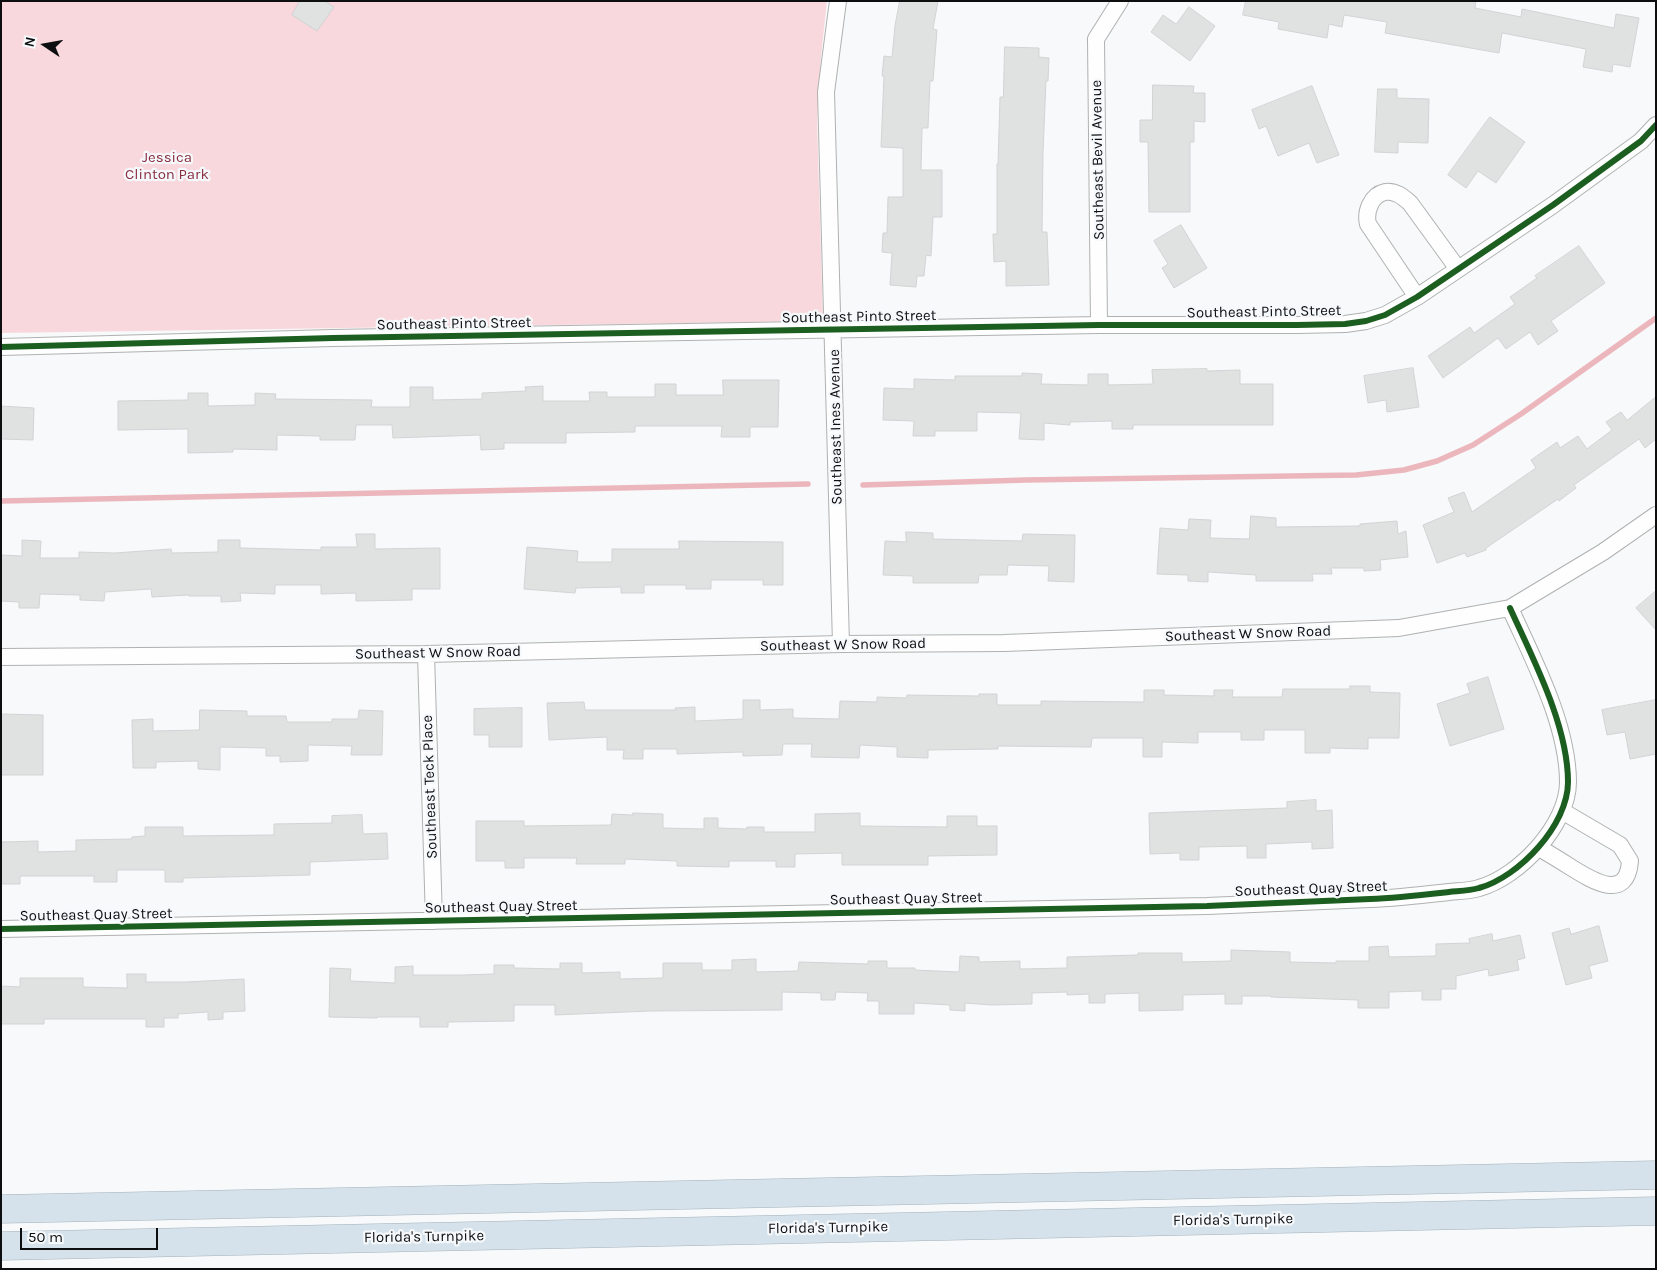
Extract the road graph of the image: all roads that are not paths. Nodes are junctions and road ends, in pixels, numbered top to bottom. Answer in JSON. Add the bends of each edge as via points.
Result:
{"nodes":[{"id":1,"x":838,"y":1,"type":"edge"},
{"id":2,"x":1120,"y":1,"type":"edge"},
{"id":3,"x":1656,"y":125,"type":"edge"},
{"id":4,"x":1458,"y":269,"type":"junction"},
{"id":5,"x":1417,"y":297,"type":"junction"},
{"id":6,"x":1099,"y":325,"type":"junction"},
{"id":7,"x":834,"y":330,"type":"junction"},
{"id":8,"x":1,"y":347,"type":"edge"},
{"id":9,"x":1656,"y":515,"type":"edge"},
{"id":10,"x":1510,"y":608,"type":"junction"},
{"id":11,"x":841,"y":644,"type":"junction"},
{"id":12,"x":426,"y":654,"type":"junction"},
{"id":13,"x":1,"y":657,"type":"edge"},
{"id":14,"x":1562,"y":811,"type":"junction"},
{"id":15,"x":1539,"y":848,"type":"junction"},
{"id":16,"x":434,"y":921,"type":"junction"},
{"id":17,"x":1,"y":929,"type":"edge"},
{"id":18,"x":1656,"y":1175,"type":"edge"},
{"id":19,"x":1,"y":1209,"type":"edge"},
{"id":20,"x":1656,"y":1211,"type":"edge"},
{"id":21,"x":1,"y":1246,"type":"edge"}],
"edges":[{"from":1,"to":7,"type":"street","name":"Southeast Ines Avenue","via":[[826,92]]},
{"from":2,"to":6,"type":"street","name":"Southeast Bevil Avenue","via":[[1096,39]]},
{"from":3,"to":4,"type":"street","name":"Southeast Pinto Street","via":[[1641,141],[1553,205]]},
{"from":4,"to":5,"type":"street","name":"Southeast Pinto Street"},
{"from":4,"to":5,"type":"street","via":[[1404,197],[1391,192],[1380,194],[1368,209],[1368,224]]},
{"from":5,"to":6,"type":"street","name":"Southeast Pinto Street","via":[[1385,315],[1345,324]]},
{"from":6,"to":7,"type":"street","name":"Southeast Pinto Street"},
{"from":7,"to":8,"type":"street","name":"Southeast Pinto Street"},
{"from":7,"to":11,"type":"street","name":"Southeast Ines Avenue"},
{"from":9,"to":10,"type":"street","name":"Southeast W Snow Road","via":[[1603,552]]},
{"from":10,"to":11,"type":"street","name":"Southeast W Snow Road","via":[[1399,628],[1004,643]]},
{"from":10,"to":14,"type":"street","name":"Southeast Quay Street","via":[[1546,690],[1566,756],[1568,783]]},
{"from":11,"to":12,"type":"street","name":"Southeast W Snow Road"},
{"from":12,"to":13,"type":"street","name":"Southeast W Snow Road"},
{"from":12,"to":16,"type":"street","name":"Southeast Teck Place"},
{"from":14,"to":15,"type":"street","name":"Southeast Quay Street"},
{"from":14,"to":15,"type":"street","via":[[1620,845],[1630,860],[1626,878],[1613,885],[1601,884]]},
{"from":15,"to":16,"type":"street","name":"Southeast Quay Street","via":[[1510,873],[1478,888],[1406,897],[1207,906]]},
{"from":16,"to":17,"type":"street","name":"Southeast Quay Street"},
{"from":18,"to":19,"type":"highway"},
{"from":20,"to":21,"type":"highway","name":"Florida's Turnpike"}]}
